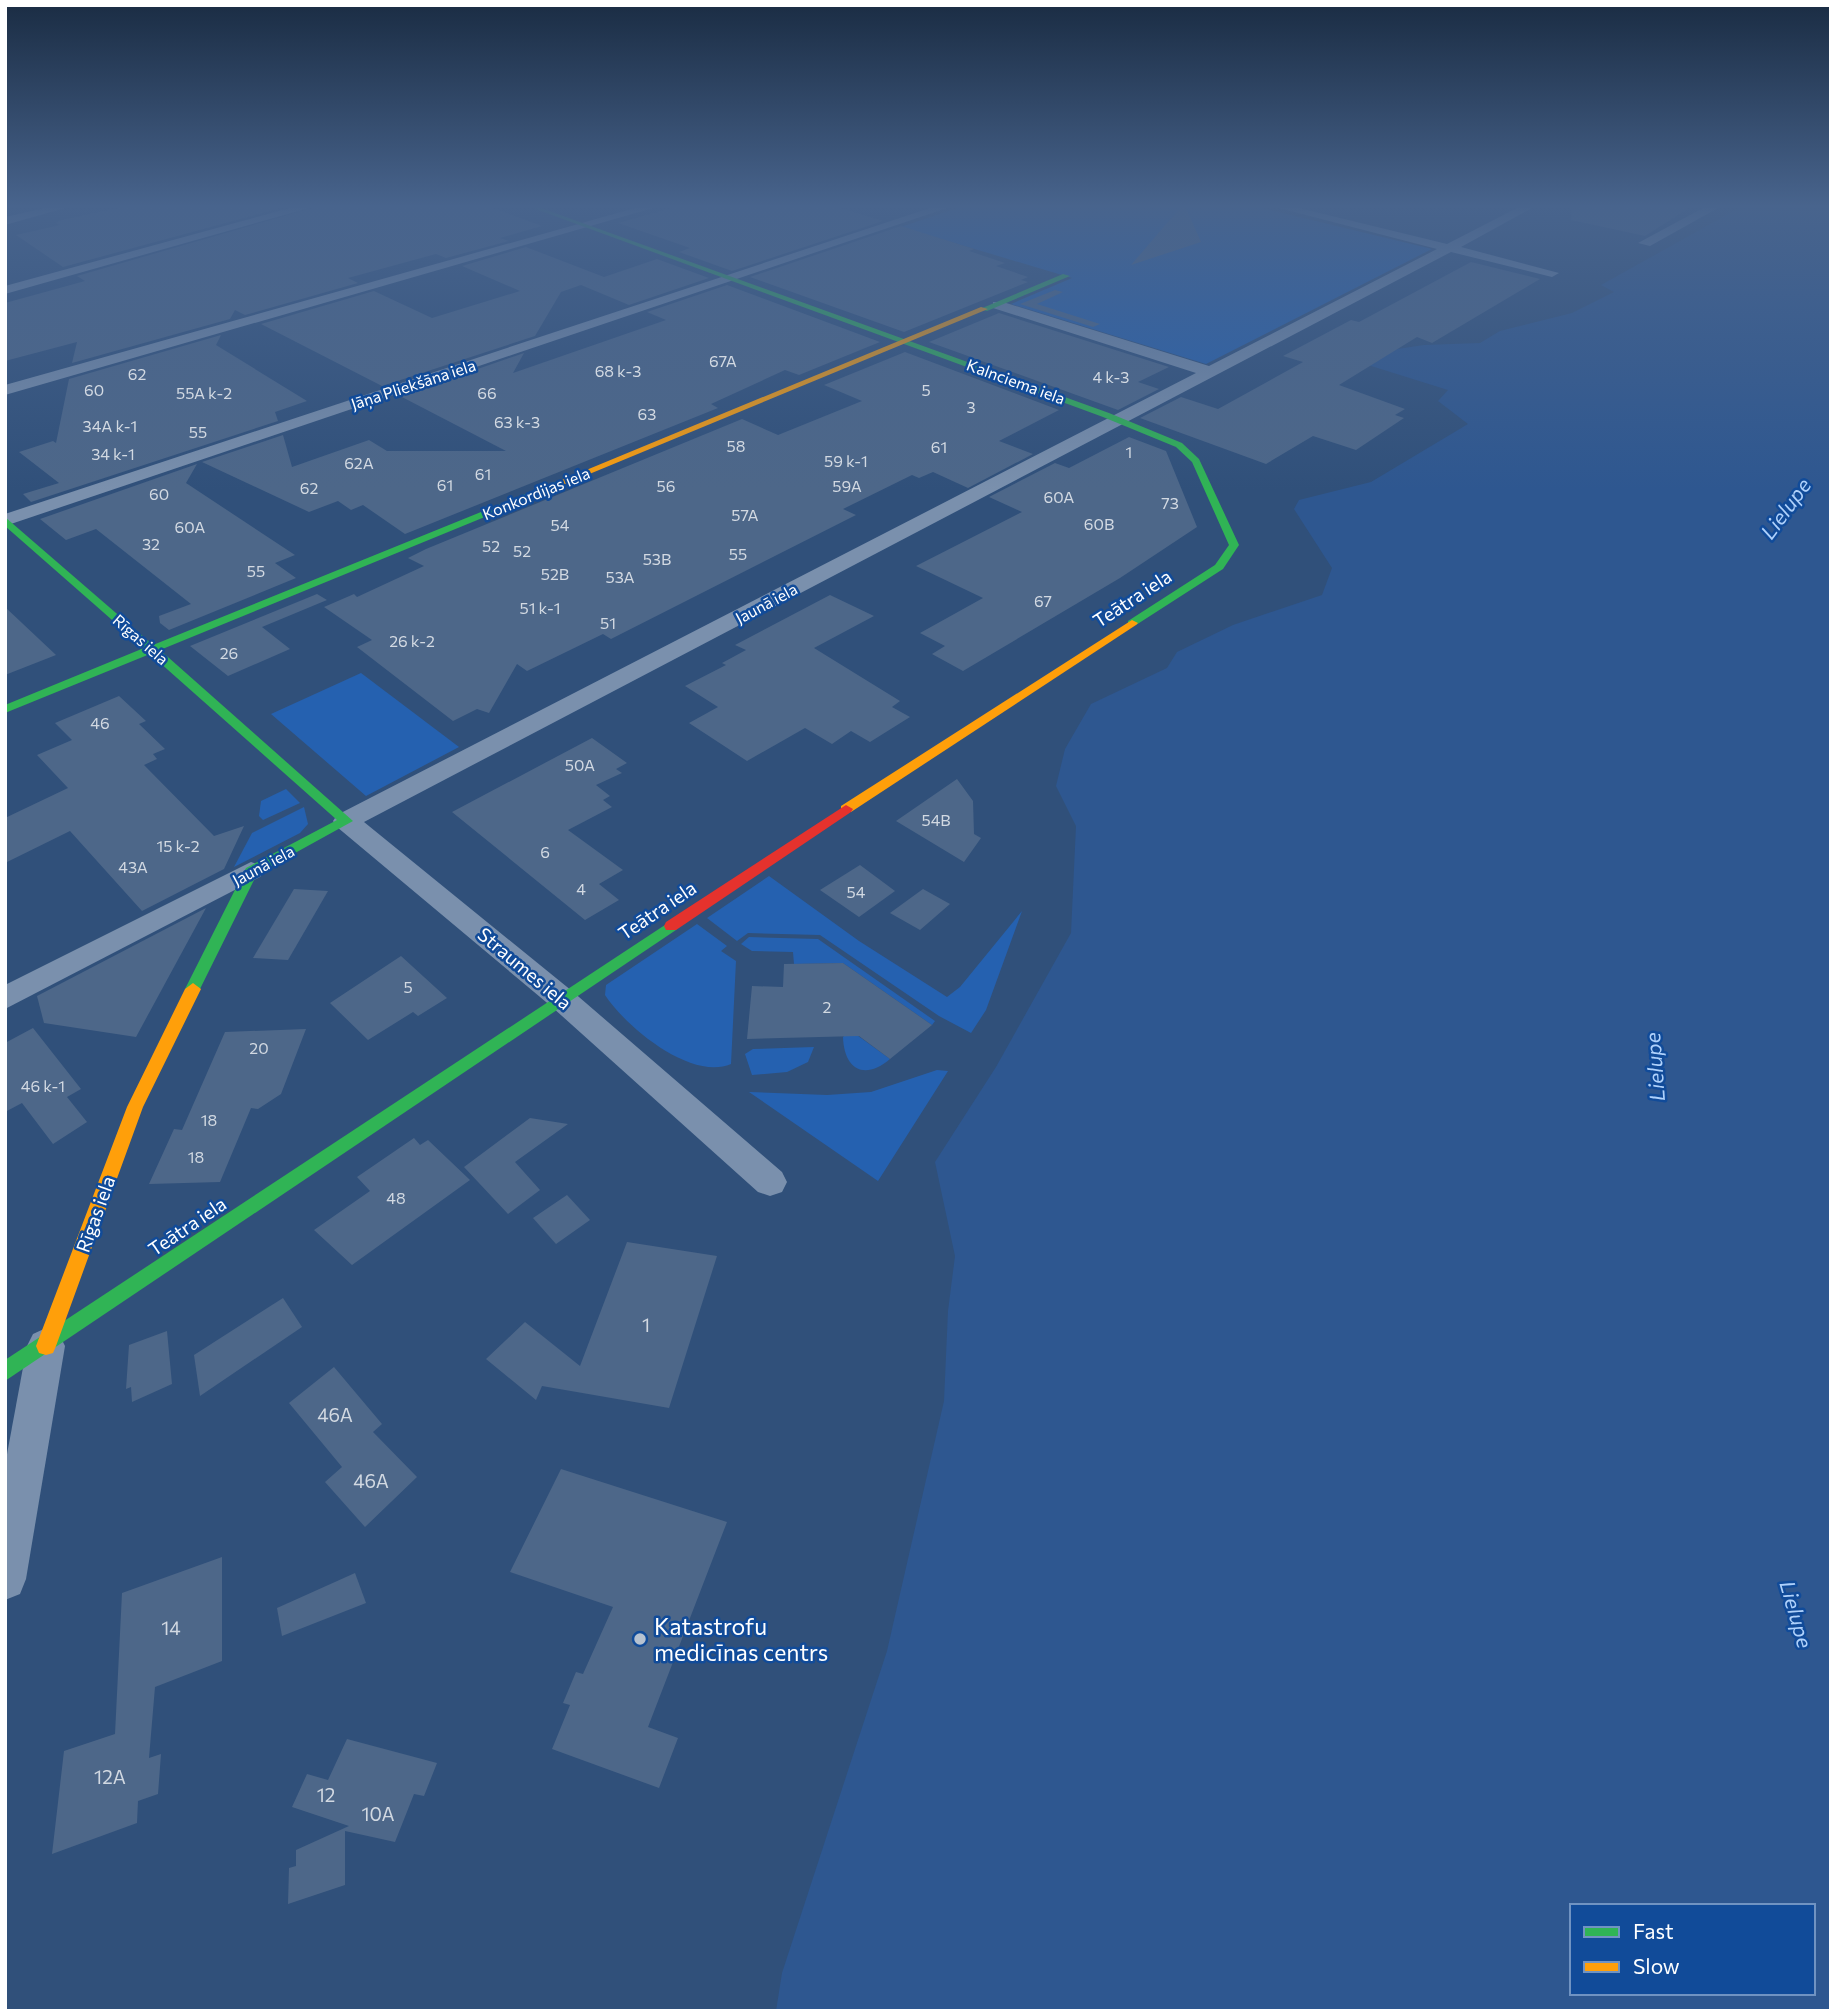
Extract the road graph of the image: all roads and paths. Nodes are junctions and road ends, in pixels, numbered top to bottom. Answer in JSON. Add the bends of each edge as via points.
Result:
{"nodes":[{"id":1,"x":314,"y":302,"type":"edge"},
{"id":2,"x":660,"y":302,"type":"edge"},
{"id":3,"x":794,"y":302,"type":"edge"},
{"id":4,"x":1003,"y":302,"type":"edge"},
{"id":5,"x":1345,"y":302,"type":"edge"},
{"id":6,"x":998,"y":304,"type":"junction"},
{"id":7,"x":907,"y":342,"type":"junction"},
{"id":8,"x":1210,"y":372,"type":"junction"},
{"id":9,"x":5,"y":390,"type":"edge"},
{"id":10,"x":1119,"y":419,"type":"junction"},
{"id":11,"x":1179,"y":445,"type":"joint"},
{"id":12,"x":5,"y":520,"type":"edge"},
{"id":13,"x":153,"y":649,"type":"junction"},
{"id":14,"x":5,"y":709,"type":"edge"},
{"id":15,"x":276,"y":760,"type":"joint"},
{"id":16,"x":346,"y":821,"type":"junction"},
{"id":17,"x":251,"y":871,"type":"junction"},
{"id":18,"x":5,"y":998,"type":"edge"},
{"id":19,"x":562,"y":999,"type":"junction"},
{"id":20,"x":770,"y":1182,"type":"dead end"},
{"id":21,"x":46,"y":1346,"type":"junction"},
{"id":22,"x":5,"y":1372,"type":"edge"},
{"id":23,"x":5,"y":1578,"type":"edge"}],
"edges":[{"from":1,"to":9,"type":"street"},
{"from":2,"to":12,"type":"street","name":"Jāņa Pliekšāna iela"},
{"from":3,"to":7,"type":"street","name":"Kalnciema iela"},
{"from":4,"to":6,"type":"street","name":"Konkordijas iela"},
{"from":5,"to":8,"type":"street","name":"Jaunā iela"},
{"from":6,"to":7,"type":"street","name":"Konkordijas iela"},
{"from":6,"to":8,"type":"street"},
{"from":7,"to":10,"type":"street","name":"Kalnciema iela"},
{"from":7,"to":13,"type":"street","name":"Konkordijas iela"},
{"from":8,"to":10,"type":"street","name":"Jaunā iela"},
{"from":10,"to":11,"type":"street","name":"Kalnciema iela"},
{"from":10,"to":16,"type":"street","name":"Jaunā iela"},
{"from":11,"to":19,"type":"street","name":"Teātra iela","via":[[1196,461],[1234,545],[1220,566]]},
{"from":12,"to":13,"type":"street","name":"Rīgas iela"},
{"from":13,"to":14,"type":"street","name":"Konkordijas iela"},
{"from":13,"to":15,"type":"street","name":"Rīgas iela"},
{"from":15,"to":16,"type":"street","name":"Straumes iela"},
{"from":16,"to":17,"type":"street","name":"Jaunā iela"},
{"from":16,"to":19,"type":"street","name":"Straumes iela"},
{"from":17,"to":18,"type":"street","name":"Jaunā iela"},
{"from":17,"to":21,"type":"street","name":"Rīgas iela","via":[[135,1107]]},
{"from":19,"to":20,"type":"street","name":"Straumes iela"},
{"from":19,"to":21,"type":"street","name":"Teātra iela"},
{"from":21,"to":22,"type":"street","name":"Teātra iela"},
{"from":21,"to":23,"type":"street","name":"Rīgas iela"}]}
